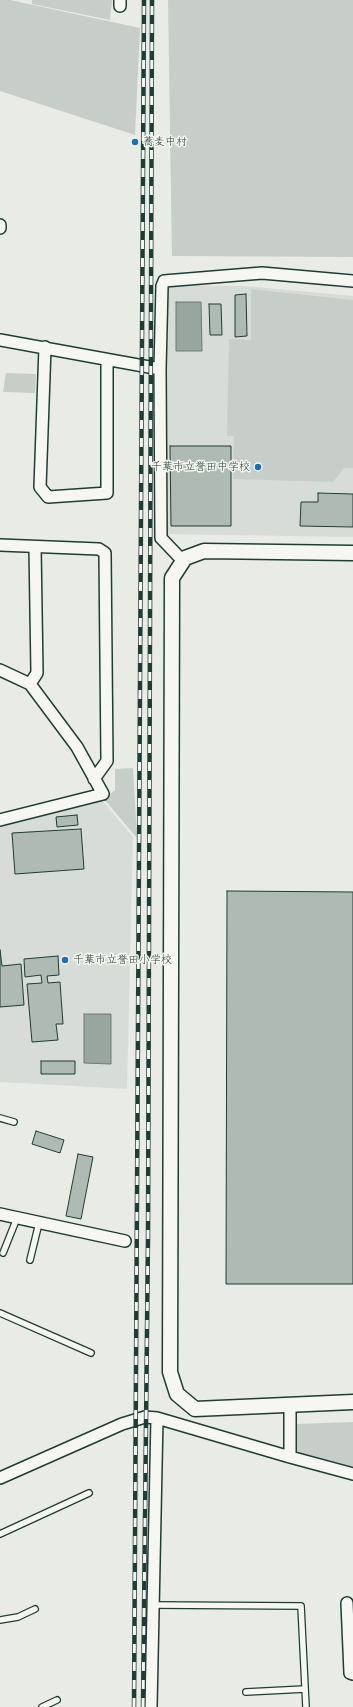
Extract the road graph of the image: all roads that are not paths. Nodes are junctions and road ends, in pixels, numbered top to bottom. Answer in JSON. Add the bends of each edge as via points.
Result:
{"nodes":[{"id":1,"x":353,"y":281,"type":"edge"},
{"id":2,"x":0,"y":340,"type":"edge"},
{"id":3,"x":45,"y":347,"type":"junction"},
{"id":4,"x":107,"y":361,"type":"junction"},
{"id":5,"x":160,"y":369,"type":"junction"},
{"id":6,"x":0,"y":545,"type":"edge"},
{"id":7,"x":35,"y":547,"type":"junction"},
{"id":8,"x":353,"y":553,"type":"edge"},
{"id":9,"x":183,"y":561,"type":"junction"},
{"id":10,"x":0,"y":670,"type":"edge"},
{"id":11,"x":30,"y":684,"type":"junction"},
{"id":12,"x":94,"y":779,"type":"junction"},
{"id":13,"x":0,"y":820,"type":"edge"},
{"id":14,"x":0,"y":1118,"type":"edge"},
{"id":15,"x":14,"y":1122,"type":"dead end"},
{"id":16,"x":0,"y":1214,"type":"edge"},
{"id":17,"x":16,"y":1218,"type":"junction"},
{"id":18,"x":39,"y":1223,"type":"junction"},
{"id":19,"x":125,"y":1241,"type":"dead end"},
{"id":20,"x":3,"y":1253,"type":"dead end"},
{"id":21,"x":30,"y":1260,"type":"dead end"},
{"id":22,"x":0,"y":1313,"type":"edge"},
{"id":23,"x":91,"y":1353,"type":"dead end"},
{"id":24,"x":353,"y":1402,"type":"edge"},
{"id":25,"x":290,"y":1405,"type":"junction"},
{"id":26,"x":157,"y":1418,"type":"junction"},
{"id":27,"x":290,"y":1457,"type":"junction"},
{"id":28,"x":353,"y":1474,"type":"edge"},
{"id":29,"x":0,"y":1478,"type":"edge"},
{"id":30,"x":89,"y":1493,"type":"dead end"},
{"id":31,"x":0,"y":1534,"type":"edge"},
{"id":32,"x":347,"y":1603,"type":"dead end"},
{"id":33,"x":153,"y":1605,"type":"junction"},
{"id":34,"x":35,"y":1609,"type":"dead end"},
{"id":35,"x":0,"y":1620,"type":"edge"},
{"id":36,"x":353,"y":1674,"type":"edge"},
{"id":37,"x":306,"y":1689,"type":"junction"},
{"id":38,"x":246,"y":1692,"type":"dead end"},
{"id":39,"x":57,"y":1700,"type":"dead end"},
{"id":40,"x":42,"y":1707,"type":"edge"},
{"id":41,"x":152,"y":1707,"type":"edge"},
{"id":42,"x":306,"y":1707,"type":"edge"}],
"edges":[{"from":1,"to":5,"type":"street","via":[[262,273],[164,281]]},
{"from":2,"to":3,"type":"street"},
{"from":3,"to":4,"type":"street"},
{"from":3,"to":4,"type":"street","via":[[40,487],[48,497],[107,493]]},
{"from":4,"to":5,"type":"street"},
{"from":5,"to":9,"type":"street","via":[[161,538]]},
{"from":6,"to":7,"type":"street"},
{"from":7,"to":11,"type":"street","via":[[38,673]]},
{"from":7,"to":12,"type":"street","via":[[99,549],[105,554],[106,761]]},
{"from":8,"to":9,"type":"street","via":[[204,550]]},
{"from":9,"to":25,"type":"street","via":[[172,578],[170,1372],[177,1394],[195,1409]]},
{"from":10,"to":11,"type":"street"},
{"from":11,"to":12,"type":"street","via":[[77,747]]},
{"from":12,"to":13,"type":"street","via":[[103,794]]},
{"from":14,"to":15,"type":"lane"},
{"from":16,"to":17,"type":"street"},
{"from":17,"to":18,"type":"street"},
{"from":17,"to":20,"type":"lane"},
{"from":18,"to":19,"type":"street"},
{"from":18,"to":21,"type":"lane"},
{"from":22,"to":23,"type":"lane"},
{"from":24,"to":25,"type":"street"},
{"from":25,"to":27,"type":"street"},
{"from":26,"to":27,"type":"street"},
{"from":26,"to":29,"type":"street","via":[[145,1416],[122,1424]]},
{"from":26,"to":33,"type":"street"},
{"from":27,"to":28,"type":"street"},
{"from":30,"to":31,"type":"lane"},
{"from":32,"to":36,"type":"street","via":[[350,1674]]},
{"from":33,"to":37,"type":"lane","via":[[301,1606]]},
{"from":33,"to":41,"type":"street"},
{"from":34,"to":35,"type":"lane","via":[[18,1617]]},
{"from":37,"to":38,"type":"lane"},
{"from":37,"to":42,"type":"lane"},
{"from":39,"to":40,"type":"lane"}]}
